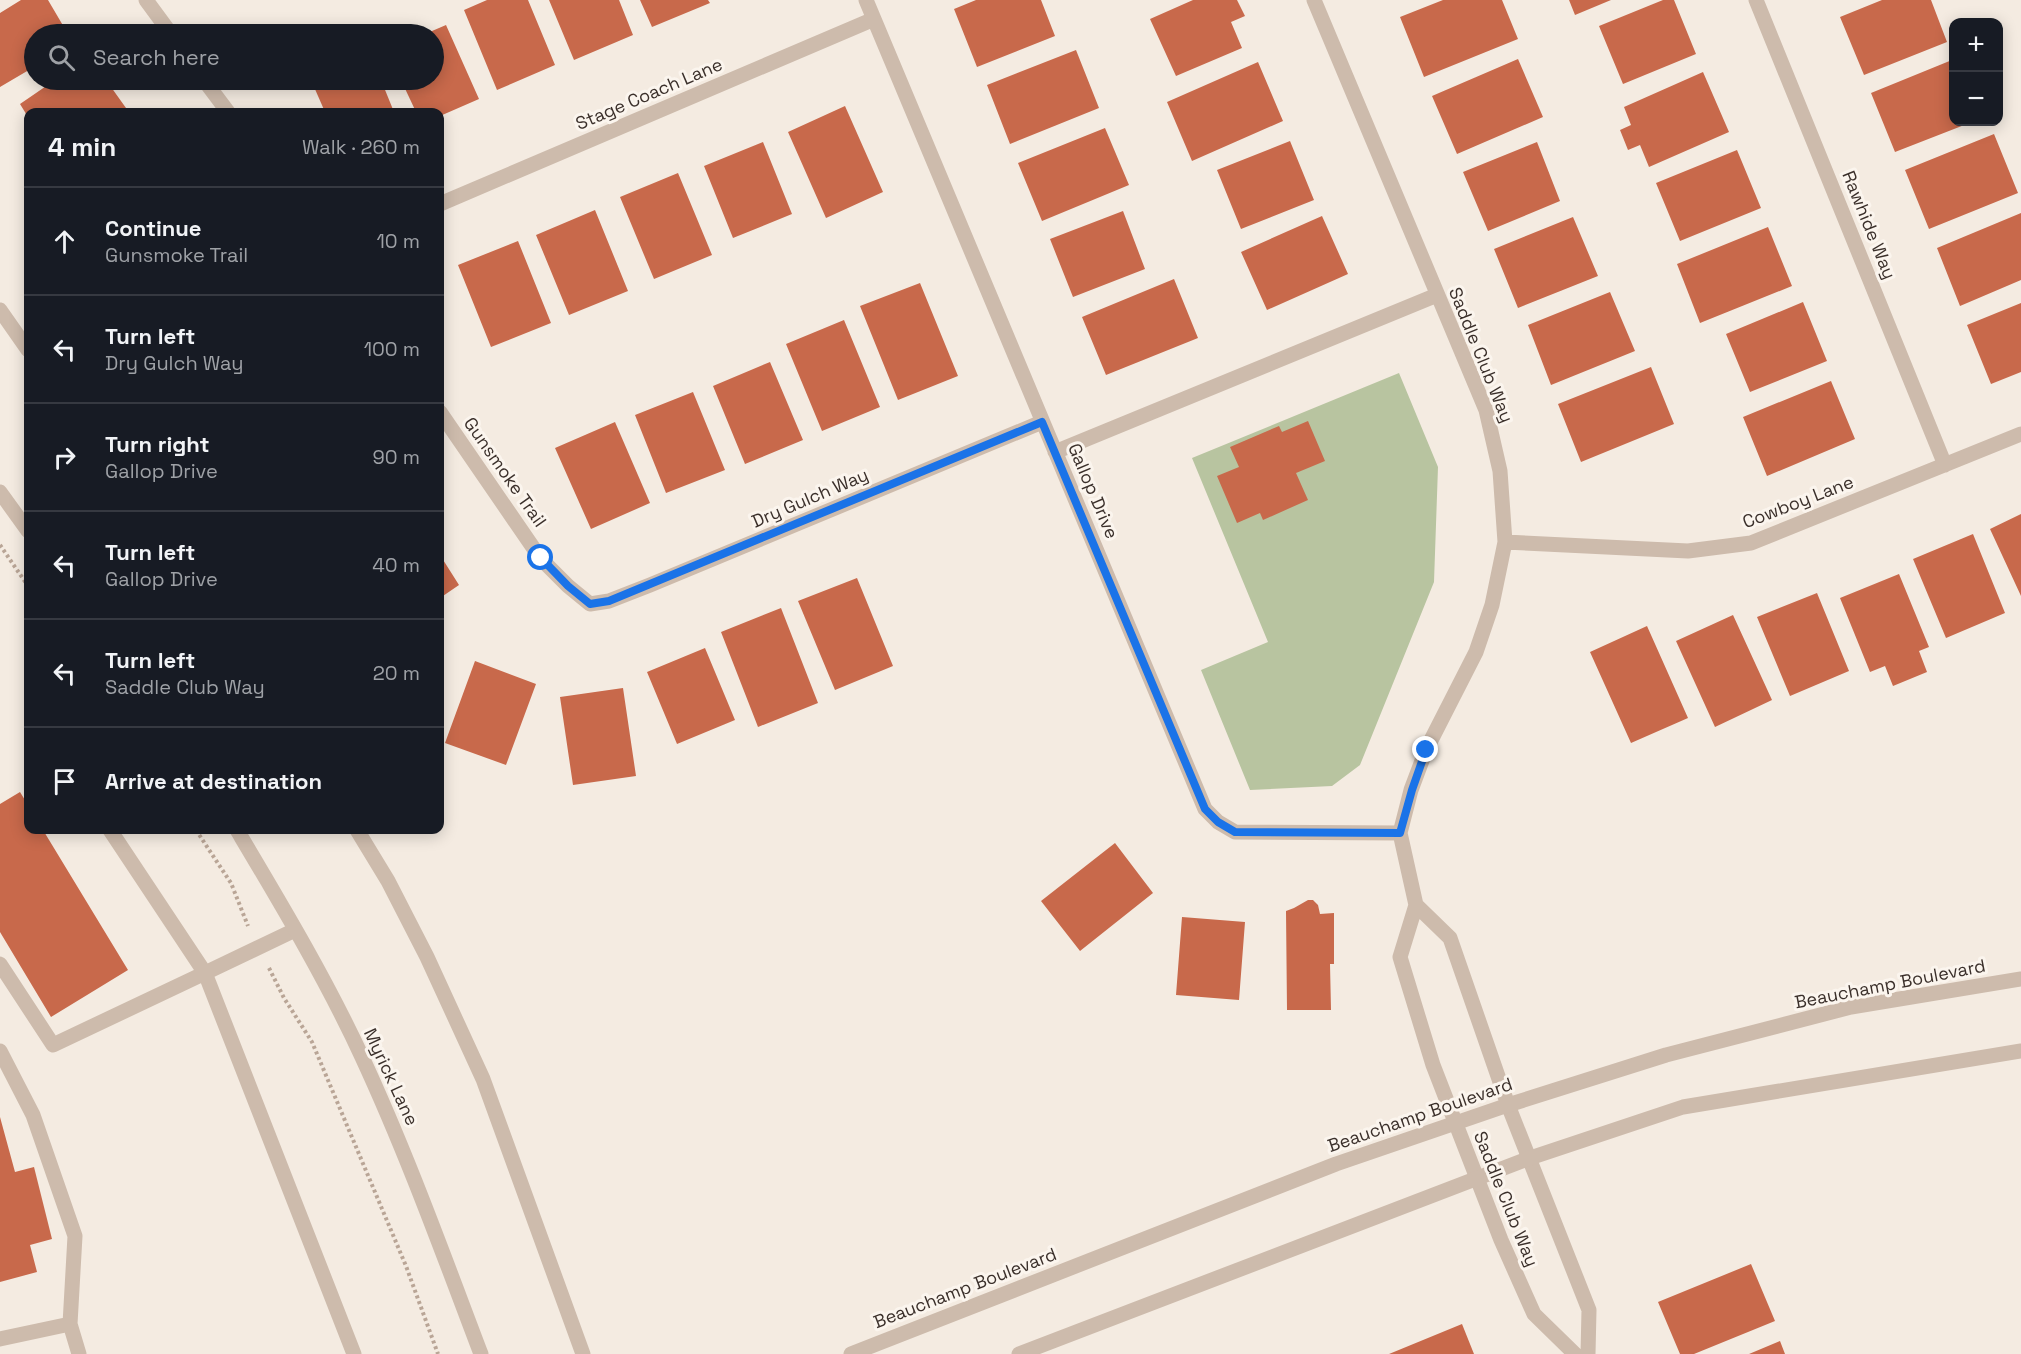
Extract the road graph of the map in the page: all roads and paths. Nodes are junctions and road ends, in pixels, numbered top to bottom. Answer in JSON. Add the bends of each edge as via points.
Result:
{"nodes":[{"id":1,"x":146,"y":0,"type":"edge"},
{"id":2,"x":866,"y":0,"type":"edge"},
{"id":3,"x":1314,"y":0,"type":"edge"},
{"id":4,"x":1756,"y":0,"type":"edge"},
{"id":5,"x":874,"y":19,"type":"junction"},
{"id":6,"x":164,"y":24,"type":"edge"},
{"id":7,"x":212,"y":90,"type":"edge"},
{"id":8,"x":225,"y":108,"type":"edge"},
{"id":9,"x":444,"y":202,"type":"edge"},
{"id":10,"x":1437,"y":295,"type":"junction"},
{"id":11,"x":0,"y":310,"type":"edge"},
{"id":12,"x":24,"y":344,"type":"edge"},
{"id":13,"x":444,"y":418,"type":"edge"},
{"id":14,"x":1042,"y":422,"type":"junction"},
{"id":15,"x":2021,"y":434,"type":"edge"},
{"id":16,"x":1055,"y":452,"type":"junction"},
{"id":17,"x":1945,"y":465,"type":"junction"},
{"id":18,"x":0,"y":492,"type":"edge"},
{"id":19,"x":24,"y":525,"type":"edge"},
{"id":20,"x":1505,"y":542,"type":"junction"},
{"id":21,"x":0,"y":545,"type":"edge"},
{"id":22,"x":24,"y":580,"type":"edge"},
{"id":23,"x":590,"y":604,"type":"joint"},
{"id":24,"x":1400,"y":833,"type":"junction"},
{"id":25,"x":113,"y":834,"type":"edge"},
{"id":26,"x":199,"y":834,"type":"edge"},
{"id":27,"x":239,"y":834,"type":"edge"},
{"id":28,"x":359,"y":834,"type":"edge"},
{"id":29,"x":1416,"y":905,"type":"junction"},
{"id":30,"x":294,"y":930,"type":"junction"},
{"id":31,"x":259,"y":948,"type":"junction"},
{"id":32,"x":0,"y":964,"type":"edge"},
{"id":33,"x":205,"y":973,"type":"junction"},
{"id":34,"x":2021,"y":979,"type":"edge"},
{"id":35,"x":0,"y":1051,"type":"edge"},
{"id":36,"x":2021,"y":1051,"type":"edge"},
{"id":37,"x":1508,"y":1105,"type":"junction"},
{"id":38,"x":1455,"y":1124,"type":"junction"},
{"id":39,"x":1530,"y":1158,"type":"junction"},
{"id":40,"x":1477,"y":1178,"type":"junction"},
{"id":41,"x":70,"y":1324,"type":"junction"},
{"id":42,"x":0,"y":1339,"type":"edge"},
{"id":43,"x":79,"y":1354,"type":"edge"},
{"id":44,"x":354,"y":1354,"type":"edge"},
{"id":45,"x":438,"y":1354,"type":"edge"},
{"id":46,"x":482,"y":1354,"type":"edge"},
{"id":47,"x":583,"y":1354,"type":"edge"},
{"id":48,"x":851,"y":1354,"type":"edge"},
{"id":49,"x":1019,"y":1354,"type":"edge"},
{"id":50,"x":1575,"y":1354,"type":"edge"},
{"id":51,"x":1588,"y":1354,"type":"edge"}],
"edges":[{"from":1,"to":6,"type":"street"},
{"from":2,"to":5,"type":"street","name":"Gallop Drive"},
{"from":3,"to":10,"type":"street","name":"Saddle Club Way"},
{"from":4,"to":17,"type":"street","name":"Rawhide Way"},
{"from":5,"to":9,"type":"street","name":"Stage Coach Lane"},
{"from":5,"to":14,"type":"street","name":"Gallop Drive"},
{"from":7,"to":8,"type":"street"},
{"from":10,"to":16,"type":"street"},
{"from":10,"to":20,"type":"street","name":"Saddle Club Way","via":[[1486,410],[1500,471]]},
{"from":11,"to":12,"type":"street"},
{"from":13,"to":23,"type":"street","name":"Gunsmoke Trail","via":[[541,558]]},
{"from":14,"to":16,"type":"street","name":"Gallop Drive"},
{"from":14,"to":23,"type":"street","name":"Dry Gulch Way","via":[[650,585]]},
{"from":15,"to":17,"type":"street","name":"Cowboy Lane"},
{"from":16,"to":24,"type":"street","name":"Gallop Drive","via":[[1205,809],[1235,832]]},
{"from":17,"to":20,"type":"street","name":"Cowboy Lane","via":[[1751,543],[1688,551]]},
{"from":18,"to":19,"type":"street"},
{"from":20,"to":24,"type":"street","name":"Saddle Club Way","via":[[1492,605],[1476,652],[1426,750]]},
{"from":21,"to":22,"type":"path"},
{"from":24,"to":29,"type":"street","name":"Saddle Club Way"},
{"from":25,"to":33,"type":"street"},
{"from":26,"to":31,"type":"path","via":[[231,883]]},
{"from":27,"to":30,"type":"street","name":"Myrick Lane"},
{"from":28,"to":47,"type":"street","via":[[427,957],[483,1079]]},
{"from":29,"to":37,"type":"street","name":"Saddle Club Way","via":[[1450,938]]},
{"from":29,"to":38,"type":"street","name":"Saddle Club Way","via":[[1400,957]]},
{"from":30,"to":31,"type":"street"},
{"from":30,"to":46,"type":"street","name":"Myrick Lane","via":[[352,1036],[396,1132]]},
{"from":31,"to":33,"type":"street"},
{"from":31,"to":45,"type":"path","via":[[312,1042],[406,1266]]},
{"from":32,"to":33,"type":"street","via":[[53,1045]]},
{"from":33,"to":44,"type":"street"},
{"from":34,"to":37,"type":"street","name":"Beauchamp Boulevard","via":[[1851,1007],[1666,1055]]},
{"from":35,"to":41,"type":"street","via":[[33,1115],[75,1236]]},
{"from":36,"to":39,"type":"street","via":[[1683,1107]]},
{"from":37,"to":38,"type":"street","name":"Beauchamp Boulevard"},
{"from":37,"to":39,"type":"street","name":"Saddle Club Way"},
{"from":38,"to":40,"type":"street","name":"Saddle Club Way"},
{"from":38,"to":48,"type":"street","name":"Beauchamp Boulevard","via":[[1336,1164]]},
{"from":39,"to":40,"type":"street"},
{"from":39,"to":51,"type":"street","name":"Saddle Club Way","via":[[1589,1310]]},
{"from":40,"to":49,"type":"street"},
{"from":40,"to":50,"type":"street","name":"Saddle Club Way","via":[[1534,1314]]},
{"from":41,"to":42,"type":"street"},
{"from":41,"to":43,"type":"street"}]}
